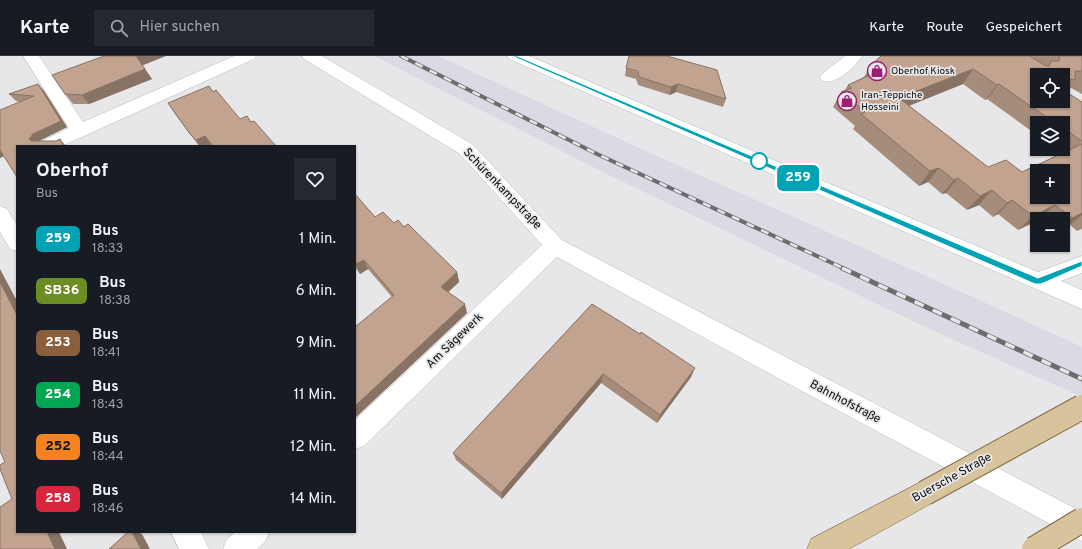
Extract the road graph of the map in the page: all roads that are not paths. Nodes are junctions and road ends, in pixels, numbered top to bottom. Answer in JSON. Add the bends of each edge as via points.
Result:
{"nodes":[{"id":1,"x":31,"y":56,"type":"edge"},
{"id":2,"x":248,"y":56,"type":"edge"},
{"id":3,"x":310,"y":56,"type":"edge"},
{"id":4,"x":515,"y":56,"type":"edge"},
{"id":5,"x":854,"y":56,"type":"edge"},
{"id":6,"x":828,"y":77,"type":"dead end"},
{"id":7,"x":80,"y":131,"type":"junction"},
{"id":8,"x":48,"y":145,"type":"edge"},
{"id":9,"x":0,"y":214,"type":"edge"},
{"id":10,"x":16,"y":241,"type":"edge"},
{"id":11,"x":555,"y":246,"type":"junction"},
{"id":12,"x":1082,"y":264,"type":"edge"},
{"id":13,"x":609,"y":276,"type":"joint"},
{"id":14,"x":1038,"y":281,"type":"junction"},
{"id":15,"x":1082,"y":300,"type":"edge"},
{"id":16,"x":1082,"y":407,"type":"edge"},
{"id":17,"x":356,"y":436,"type":"edge"},
{"id":18,"x":1082,"y":520,"type":"edge"},
{"id":19,"x":1082,"y":527,"type":"edge"},
{"id":20,"x":186,"y":533,"type":"edge"},
{"id":21,"x":254,"y":533,"type":"edge"},
{"id":22,"x":195,"y":549,"type":"edge"},
{"id":23,"x":238,"y":549,"type":"edge"},
{"id":24,"x":821,"y":549,"type":"edge"},
{"id":25,"x":1034,"y":549,"type":"edge"}],
"edges":[{"from":1,"to":7,"type":"street"},
{"from":2,"to":7,"type":"street"},
{"from":3,"to":11,"type":"street","name":"Schürenkampstraße","via":[[466,149]]},
{"from":4,"to":14,"type":"street"},
{"from":5,"to":6,"type":"street"},
{"from":7,"to":8,"type":"street"},
{"from":9,"to":10,"type":"street"},
{"from":11,"to":13,"type":"street","name":"Schürenkampstraße"},
{"from":11,"to":17,"type":"street","name":"Am Sägewerk"},
{"from":12,"to":14,"type":"street"},
{"from":13,"to":19,"type":"street","name":"Bahnhofstraße"},
{"from":14,"to":15,"type":"street"},
{"from":16,"to":24,"type":"main road","name":"Buersche Straße","bridge":true},
{"from":18,"to":25,"type":"main road","bridge":true},
{"from":20,"to":22,"type":"street"},
{"from":21,"to":23,"type":"street"}]}
